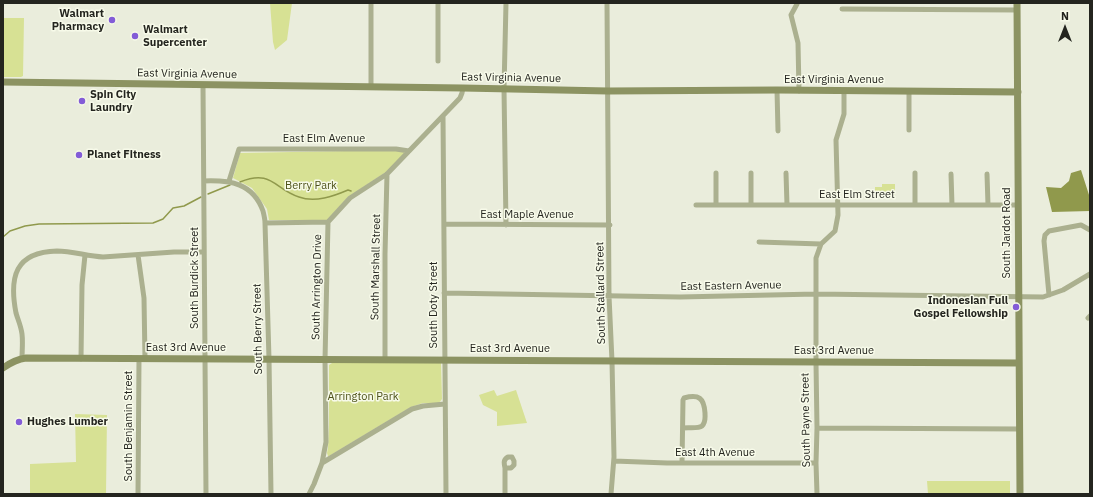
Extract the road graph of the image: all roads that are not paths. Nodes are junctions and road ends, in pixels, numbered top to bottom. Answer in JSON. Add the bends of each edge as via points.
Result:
{"nodes":[{"id":1,"x":371,"y":3,"type":"edge"},
{"id":2,"x":438,"y":3,"type":"edge"},
{"id":3,"x":506,"y":3,"type":"edge"},
{"id":4,"x":608,"y":3,"type":"edge"},
{"id":5,"x":914,"y":3,"type":"edge"},
{"id":6,"x":797,"y":4,"type":"edge"},
{"id":7,"x":1017,"y":6,"type":"edge"},
{"id":8,"x":842,"y":9,"type":"dead end"},
{"id":9,"x":914,"y":9,"type":"junction"},
{"id":10,"x":438,"y":61,"type":"dead end"},
{"id":11,"x":3,"y":82,"type":"edge"},
{"id":12,"x":203,"y":85,"type":"junction"},
{"id":13,"x":371,"y":87,"type":"junction"},
{"id":14,"x":463,"y":88,"type":"junction"},
{"id":15,"x":504,"y":89,"type":"junction"},
{"id":16,"x":777,"y":90,"type":"junction"},
{"id":17,"x":799,"y":90,"type":"junction"},
{"id":18,"x":608,"y":91,"type":"junction"},
{"id":19,"x":844,"y":91,"type":"junction"},
{"id":20,"x":909,"y":91,"type":"junction"},
{"id":21,"x":1018,"y":92,"type":"junction"},
{"id":22,"x":444,"y":116,"type":"junction"},
{"id":23,"x":909,"y":130,"type":"dead end"},
{"id":24,"x":778,"y":131,"type":"dead end"},
{"id":25,"x":408,"y":151,"type":"junction"},
{"id":26,"x":716,"y":173,"type":"dead end"},
{"id":27,"x":751,"y":173,"type":"dead end"},
{"id":28,"x":786,"y":173,"type":"dead end"},
{"id":29,"x":915,"y":173,"type":"dead end"},
{"id":30,"x":387,"y":174,"type":"junction"},
{"id":31,"x":951,"y":174,"type":"dead end"},
{"id":32,"x":987,"y":174,"type":"dead end"},
{"id":33,"x":204,"y":181,"type":"junction"},
{"id":34,"x":229,"y":181,"type":"junction"},
{"id":35,"x":837,"y":204,"type":"junction"},
{"id":36,"x":696,"y":205,"type":"dead end"},
{"id":37,"x":716,"y":205,"type":"junction"},
{"id":38,"x":751,"y":205,"type":"junction"},
{"id":39,"x":787,"y":205,"type":"junction"},
{"id":40,"x":915,"y":205,"type":"junction"},
{"id":41,"x":952,"y":205,"type":"junction"},
{"id":42,"x":988,"y":205,"type":"junction"},
{"id":43,"x":1018,"y":205,"type":"junction"},
{"id":44,"x":328,"y":222,"type":"junction"},
{"id":45,"x":265,"y":223,"type":"junction"},
{"id":46,"x":444,"y":224,"type":"junction"},
{"id":47,"x":506,"y":225,"type":"junction"},
{"id":48,"x":610,"y":225,"type":"junction"},
{"id":49,"x":1090,"y":230,"type":"edge"},
{"id":50,"x":759,"y":242,"type":"dead end"},
{"id":51,"x":821,"y":244,"type":"junction"},
{"id":52,"x":204,"y":252,"type":"junction"},
{"id":53,"x":85,"y":255,"type":"junction"},
{"id":54,"x":138,"y":255,"type":"junction"},
{"id":55,"x":1090,"y":274,"type":"edge"},
{"id":56,"x":444,"y":293,"type":"junction"},
{"id":57,"x":816,"y":294,"type":"junction"},
{"id":58,"x":1049,"y":295,"type":"junction"},
{"id":59,"x":609,"y":296,"type":"junction"},
{"id":60,"x":1019,"y":296,"type":"junction"},
{"id":61,"x":22,"y":359,"type":"junction"},
{"id":62,"x":81,"y":359,"type":"junction"},
{"id":63,"x":142,"y":359,"type":"junction"},
{"id":64,"x":206,"y":359,"type":"junction"},
{"id":65,"x":269,"y":359,"type":"junction"},
{"id":66,"x":325,"y":360,"type":"junction"},
{"id":67,"x":385,"y":360,"type":"junction"},
{"id":68,"x":444,"y":360,"type":"junction"},
{"id":69,"x":612,"y":361,"type":"junction"},
{"id":70,"x":816,"y":362,"type":"junction"},
{"id":71,"x":1019,"y":363,"type":"junction"},
{"id":72,"x":3,"y":368,"type":"edge"},
{"id":73,"x":445,"y":404,"type":"junction"},
{"id":74,"x":683,"y":428,"type":"junction"},
{"id":75,"x":817,"y":428,"type":"junction"},
{"id":76,"x":1020,"y":429,"type":"junction"},
{"id":77,"x":614,"y":461,"type":"junction"},
{"id":78,"x":322,"y":463,"type":"junction"},
{"id":79,"x":682,"y":463,"type":"junction"},
{"id":80,"x":816,"y":463,"type":"junction"},
{"id":81,"x":505,"y":468,"type":"dead end"},
{"id":82,"x":138,"y":494,"type":"edge"},
{"id":83,"x":206,"y":494,"type":"edge"},
{"id":84,"x":271,"y":494,"type":"edge"},
{"id":85,"x":309,"y":494,"type":"edge"},
{"id":86,"x":446,"y":494,"type":"edge"},
{"id":87,"x":505,"y":494,"type":"edge"},
{"id":88,"x":611,"y":494,"type":"edge"},
{"id":89,"x":817,"y":494,"type":"edge"},
{"id":90,"x":1020,"y":494,"type":"edge"}],
"edges":[{"from":1,"to":13,"type":"street"},
{"from":2,"to":10,"type":"street"},
{"from":3,"to":15,"type":"street"},
{"from":4,"to":18,"type":"street","name":"South Stallard Street"},
{"from":5,"to":9,"type":"street"},
{"from":6,"to":17,"type":"street","via":[[791,15],[798,43]]},
{"from":7,"to":9,"type":"street"},
{"from":7,"to":21,"type":"street","name":"South Jardot Road"},
{"from":8,"to":9,"type":"street"},
{"from":11,"to":12,"type":"street","name":"East Virginia Avenue"},
{"from":12,"to":13,"type":"street","name":"East Virginia Avenue"},
{"from":12,"to":33,"type":"street","name":"South Burdick Street"},
{"from":13,"to":14,"type":"street","name":"East Virginia Avenue"},
{"from":14,"to":15,"type":"street","name":"East Virginia Avenue"},
{"from":14,"to":22,"type":"street","name":"South Arrington Drive","via":[[460,98]]},
{"from":15,"to":18,"type":"street","name":"East Virginia Avenue"},
{"from":15,"to":47,"type":"street"},
{"from":16,"to":17,"type":"street","name":"East Virginia Avenue"},
{"from":16,"to":18,"type":"street","name":"East Virginia Avenue"},
{"from":16,"to":24,"type":"street"},
{"from":17,"to":19,"type":"street","name":"East Virginia Avenue"},
{"from":18,"to":48,"type":"street","name":"South Stallard Street"},
{"from":19,"to":20,"type":"street","name":"East Virginia Avenue"},
{"from":19,"to":35,"type":"street","via":[[844,114],[836,140]]},
{"from":20,"to":21,"type":"street","name":"East Virginia Avenue"},
{"from":20,"to":23,"type":"street"},
{"from":21,"to":43,"type":"street","name":"South Jardot Road"},
{"from":22,"to":25,"type":"street","name":"South Arrington Drive"},
{"from":22,"to":46,"type":"street","name":"South Doty Street"},
{"from":25,"to":30,"type":"street","name":"South Arrington Drive"},
{"from":25,"to":34,"type":"street","name":"East Elm Avenue","via":[[239,149]]},
{"from":26,"to":37,"type":"street"},
{"from":27,"to":38,"type":"street"},
{"from":28,"to":39,"type":"street"},
{"from":29,"to":40,"type":"street"},
{"from":30,"to":44,"type":"street","name":"South Arrington Drive","via":[[350,198]]},
{"from":30,"to":67,"type":"street","name":"South Marshall Street"},
{"from":31,"to":41,"type":"street"},
{"from":32,"to":42,"type":"street"},
{"from":33,"to":34,"type":"street","name":"South Berry Street"},
{"from":33,"to":52,"type":"street","name":"South Burdick Street"},
{"from":34,"to":45,"type":"street","name":"South Berry Street","via":[[250,191],[263,211]]},
{"from":35,"to":39,"type":"street","name":"East Elm Street"},
{"from":35,"to":40,"type":"street","name":"East Elm Street"},
{"from":35,"to":51,"type":"street","via":[[835,231]]},
{"from":36,"to":37,"type":"street","name":"East Elm Street"},
{"from":37,"to":38,"type":"street","name":"East Elm Street"},
{"from":38,"to":39,"type":"street","name":"East Elm Street"},
{"from":40,"to":41,"type":"street","name":"East Elm Street"},
{"from":41,"to":42,"type":"street","name":"East Elm Street"},
{"from":42,"to":43,"type":"street","name":"East Elm Street"},
{"from":43,"to":60,"type":"street","name":"South Jardot Road"},
{"from":44,"to":45,"type":"street"},
{"from":44,"to":66,"type":"street","name":"South Arrington Drive"},
{"from":45,"to":65,"type":"street","name":"South Berry Street"},
{"from":46,"to":47,"type":"street","name":"East Maple Avenue"},
{"from":46,"to":56,"type":"street","name":"South Doty Street"},
{"from":47,"to":48,"type":"street","name":"East Maple Avenue"},
{"from":48,"to":59,"type":"street","name":"South Stallard Street"},
{"from":49,"to":58,"type":"street","via":[[1081,225],[1050,231],[1046,235],[1044,241]]},
{"from":50,"to":51,"type":"street"},
{"from":51,"to":57,"type":"street","name":"South Payne Street","via":[[816,258]]},
{"from":52,"to":54,"type":"street"},
{"from":52,"to":64,"type":"street","name":"South Burdick Street"},
{"from":53,"to":54,"type":"street"},
{"from":53,"to":61,"type":"street","via":[[56,251],[34,255],[21,264],[13,292],[22,334]]},
{"from":53,"to":62,"type":"street"},
{"from":54,"to":63,"type":"street","name":"South Benjamin Street","via":[[144,298]]},
{"from":55,"to":58,"type":"street"},
{"from":56,"to":59,"type":"street","name":"East Eastern Avenue"},
{"from":56,"to":68,"type":"street","name":"South Doty Street"},
{"from":57,"to":59,"type":"street","name":"East Eastern Avenue"},
{"from":57,"to":60,"type":"street","name":"East Eastern Avenue"},
{"from":57,"to":70,"type":"street","name":"South Payne Street"},
{"from":58,"to":60,"type":"street","name":"East Eastern Avenue"},
{"from":59,"to":69,"type":"street","name":"South Stallard Street"},
{"from":60,"to":71,"type":"street","name":"South Jardot Road"},
{"from":61,"to":62,"type":"street","name":"East 3rd Avenue"},
{"from":61,"to":72,"type":"street","name":"East 3rd Avenue"},
{"from":62,"to":63,"type":"street","name":"East 3rd Avenue"},
{"from":63,"to":64,"type":"street","name":"East 3rd Avenue"},
{"from":63,"to":82,"type":"street","name":"South Benjamin Street"},
{"from":64,"to":65,"type":"street","name":"East 3rd Avenue"},
{"from":64,"to":83,"type":"street","name":"South Burdick Street"},
{"from":65,"to":66,"type":"street","name":"East 3rd Avenue"},
{"from":65,"to":84,"type":"street","name":"South Berry Street"},
{"from":66,"to":67,"type":"street","name":"East 3rd Avenue"},
{"from":66,"to":78,"type":"street","name":"South Arrington Drive","via":[[326,442]]},
{"from":67,"to":68,"type":"street","name":"East 3rd Avenue"},
{"from":68,"to":69,"type":"street","name":"East 3rd Avenue"},
{"from":68,"to":73,"type":"street","name":"South Doty Street"},
{"from":69,"to":70,"type":"street","name":"East 3rd Avenue"},
{"from":69,"to":77,"type":"street","name":"South Stallard Street"},
{"from":70,"to":71,"type":"street","name":"East 3rd Avenue"},
{"from":70,"to":75,"type":"street","name":"South Payne Street"},
{"from":71,"to":76,"type":"street","name":"South Jardot Road"},
{"from":73,"to":78,"type":"street","via":[[412,409]]},
{"from":73,"to":86,"type":"street","name":"South Doty Street"},
{"from":74,"to":74,"type":"street","via":[[684,398],[701,399],[705,422],[700,427]]},
{"from":74,"to":79,"type":"street"},
{"from":75,"to":76,"type":"street"},
{"from":75,"to":80,"type":"street","name":"South Payne Street"},
{"from":76,"to":90,"type":"street","name":"South Jardot Road"},
{"from":77,"to":79,"type":"street","name":"East 4th Avenue"},
{"from":77,"to":88,"type":"street","name":"South Stallard Street"},
{"from":78,"to":85,"type":"street","name":"South Arrington Drive"},
{"from":79,"to":80,"type":"street","name":"East 4th Avenue"},
{"from":80,"to":89,"type":"street","name":"South Payne Street"},
{"from":81,"to":87,"type":"street"}]}
